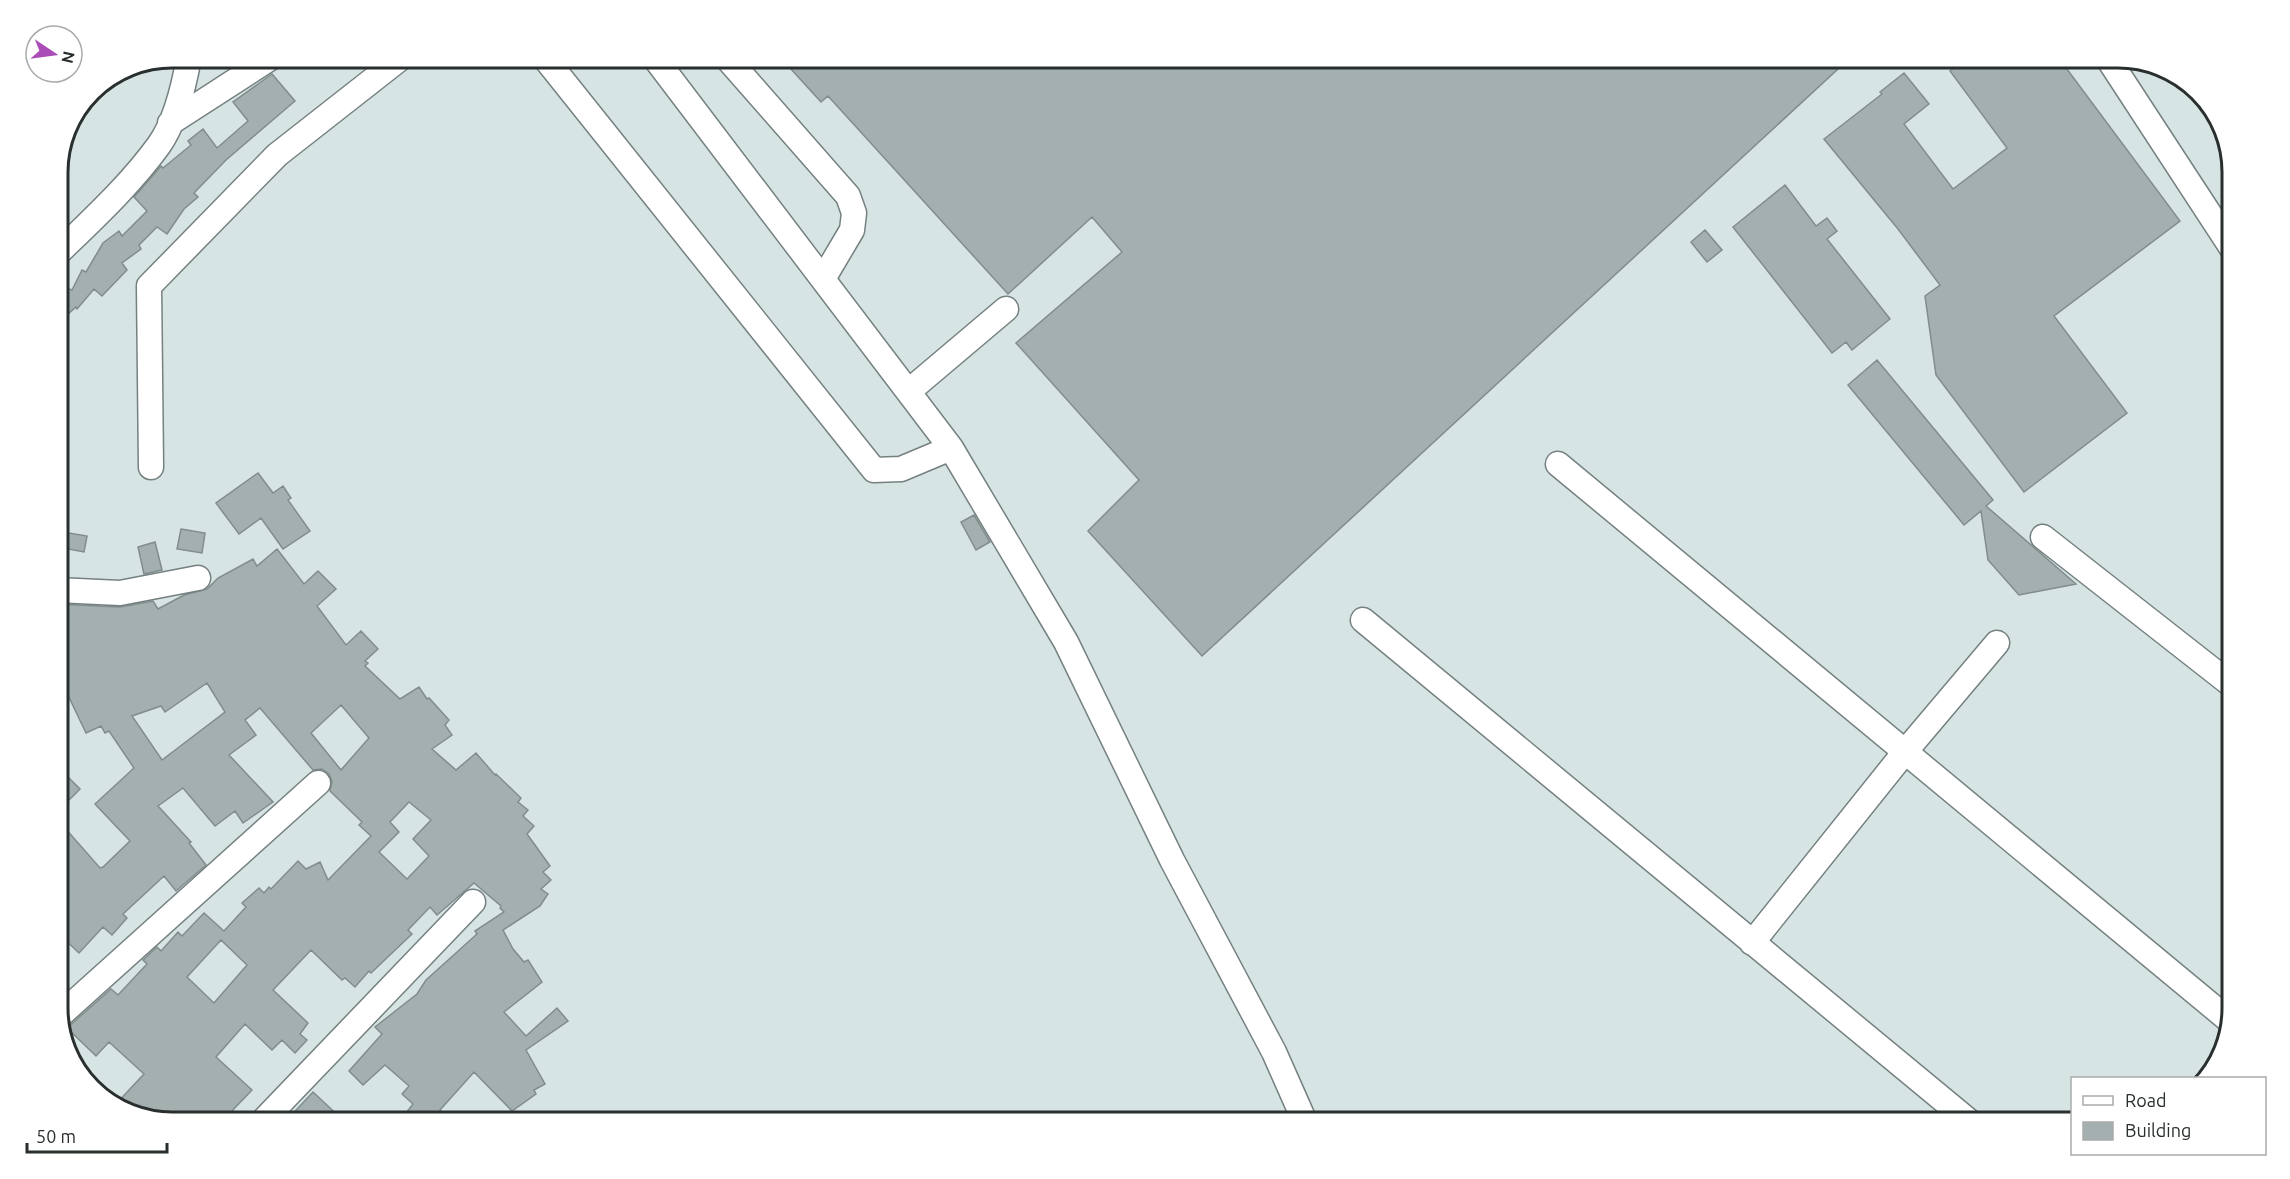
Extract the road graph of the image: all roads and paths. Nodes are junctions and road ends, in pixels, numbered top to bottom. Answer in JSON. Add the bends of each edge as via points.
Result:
{"nodes":[{"id":1,"x":186,"y":68,"type":"edge"},
{"id":2,"x":255,"y":68,"type":"edge"},
{"id":3,"x":388,"y":68,"type":"edge"},
{"id":4,"x":553,"y":68,"type":"edge"},
{"id":5,"x":662,"y":68,"type":"edge"},
{"id":6,"x":736,"y":68,"type":"edge"},
{"id":7,"x":2114,"y":68,"type":"edge"},
{"id":8,"x":170,"y":123,"type":"junction"},
{"id":9,"x":2222,"y":233,"type":"edge"},
{"id":10,"x":68,"y":243,"type":"edge"},
{"id":11,"x":823,"y":279,"type":"junction"},
{"id":12,"x":1006,"y":309,"type":"dead end"},
{"id":13,"x":909,"y":391,"type":"junction"},
{"id":14,"x":951,"y":448,"type":"junction"},
{"id":15,"x":1558,"y":465,"type":"dead end"},
{"id":16,"x":151,"y":468,"type":"dead end"},
{"id":17,"x":2043,"y":537,"type":"dead end"},
{"id":18,"x":198,"y":578,"type":"dead end"},
{"id":19,"x":68,"y":591,"type":"edge"},
{"id":20,"x":1363,"y":620,"type":"dead end"},
{"id":21,"x":1997,"y":643,"type":"dead end"},
{"id":22,"x":2222,"y":677,"type":"edge"},
{"id":23,"x":1904,"y":753,"type":"junction"},
{"id":24,"x":318,"y":783,"type":"dead end"},
{"id":25,"x":473,"y":902,"type":"dead end"},
{"id":26,"x":1752,"y":943,"type":"junction"},
{"id":27,"x":68,"y":1008,"type":"edge"},
{"id":28,"x":2222,"y":1014,"type":"edge"},
{"id":29,"x":272,"y":1112,"type":"edge"},
{"id":30,"x":1301,"y":1112,"type":"edge"},
{"id":31,"x":1958,"y":1112,"type":"edge"}],
"edges":[{"from":1,"to":8,"type":"street"},
{"from":2,"to":8,"type":"street"},
{"from":3,"to":16,"type":"street","via":[[277,155],[149,286]]},
{"from":4,"to":14,"type":"street","via":[[874,470],[901,469]]},
{"from":5,"to":11,"type":"street"},
{"from":6,"to":11,"type":"street","via":[[848,196],[854,213],[852,230]]},
{"from":7,"to":9,"type":"street"},
{"from":8,"to":10,"type":"street","via":[[160,143],[114,199]]},
{"from":11,"to":13,"type":"street"},
{"from":12,"to":13,"type":"street"},
{"from":13,"to":14,"type":"street"},
{"from":14,"to":30,"type":"street","via":[[1066,642],[1172,860],[1274,1052]]},
{"from":15,"to":23,"type":"street"},
{"from":17,"to":22,"type":"street"},
{"from":18,"to":19,"type":"street","via":[[120,593]]},
{"from":20,"to":26,"type":"street"},
{"from":21,"to":23,"type":"street"},
{"from":23,"to":26,"type":"street"},
{"from":23,"to":28,"type":"street"},
{"from":24,"to":27,"type":"street"},
{"from":25,"to":29,"type":"street"},
{"from":26,"to":31,"type":"street"}]}
